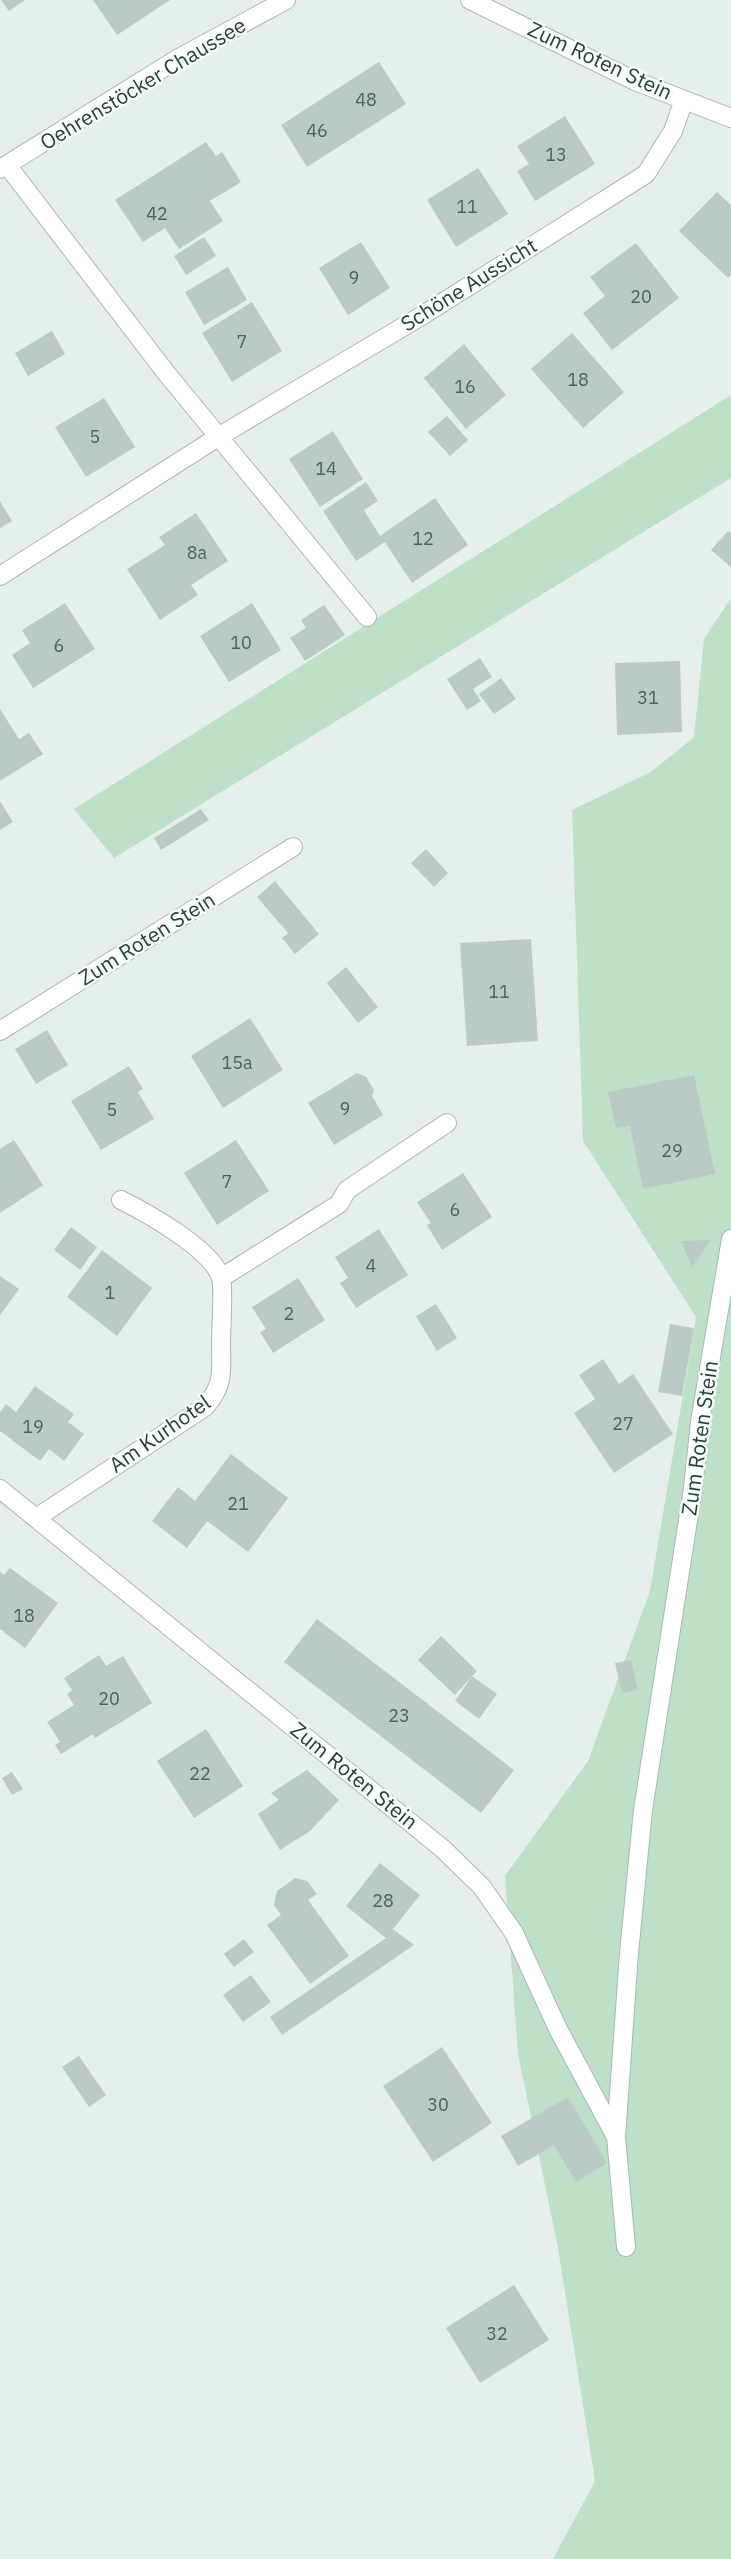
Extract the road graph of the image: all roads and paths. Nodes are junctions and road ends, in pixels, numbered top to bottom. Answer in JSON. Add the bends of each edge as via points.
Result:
{"nodes":[{"id":1,"x":286,"y":0,"type":"edge"},
{"id":2,"x":470,"y":0,"type":"edge"},
{"id":3,"x":684,"y":100,"type":"junction"},
{"id":4,"x":731,"y":118,"type":"edge"},
{"id":5,"x":3,"y":167,"type":"edge"},
{"id":6,"x":218,"y":437,"type":"junction"},
{"id":7,"x":0,"y":576,"type":"edge"},
{"id":8,"x":367,"y":616,"type":"dead end"},
{"id":9,"x":293,"y":847,"type":"dead end"},
{"id":10,"x":0,"y":1031,"type":"edge"},
{"id":11,"x":447,"y":1123,"type":"dead end"},
{"id":12,"x":121,"y":1200,"type":"dead end"},
{"id":13,"x":731,"y":1239,"type":"edge"},
{"id":14,"x":220,"y":1278,"type":"junction"},
{"id":15,"x":0,"y":1489,"type":"edge"},
{"id":16,"x":36,"y":1518,"type":"junction"},
{"id":17,"x":616,"y":2137,"type":"junction"},
{"id":18,"x":626,"y":2247,"type":"dead end"}],
"edges":[{"from":1,"to":5,"type":"street","name":"Oehrenstöcker Chaussee","via":[[179,58]]},
{"from":2,"to":3,"type":"street","name":"Zum Roten Stein","via":[[635,81]]},
{"from":3,"to":4,"type":"street","name":"Zum Roten Stein"},
{"from":3,"to":6,"type":"street","name":"Schöne Aussicht","via":[[674,131],[645,174],[423,315]]},
{"from":5,"to":6,"type":"street"},
{"from":6,"to":7,"type":"street","name":"Schöne Aussicht"},
{"from":6,"to":8,"type":"street"},
{"from":9,"to":10,"type":"street","name":"Zum Roten Stein"},
{"from":11,"to":14,"type":"street","via":[[347,1191],[339,1204]]},
{"from":12,"to":14,"type":"street","via":[[149,1214],[202,1252]]},
{"from":13,"to":17,"type":"street","name":"Zum Roten Stein","via":[[643,1810]]},
{"from":14,"to":16,"type":"street","name":"Am Kurhotel","via":[[218,1392],[205,1407]]},
{"from":15,"to":16,"type":"street","name":"Zum Roten Stein"},
{"from":16,"to":17,"type":"street","name":"Zum Roten Stein","via":[[444,1849],[482,1887],[514,1933],[558,2029]]},
{"from":17,"to":18,"type":"street","name":"Zum Roten Stein"}]}
